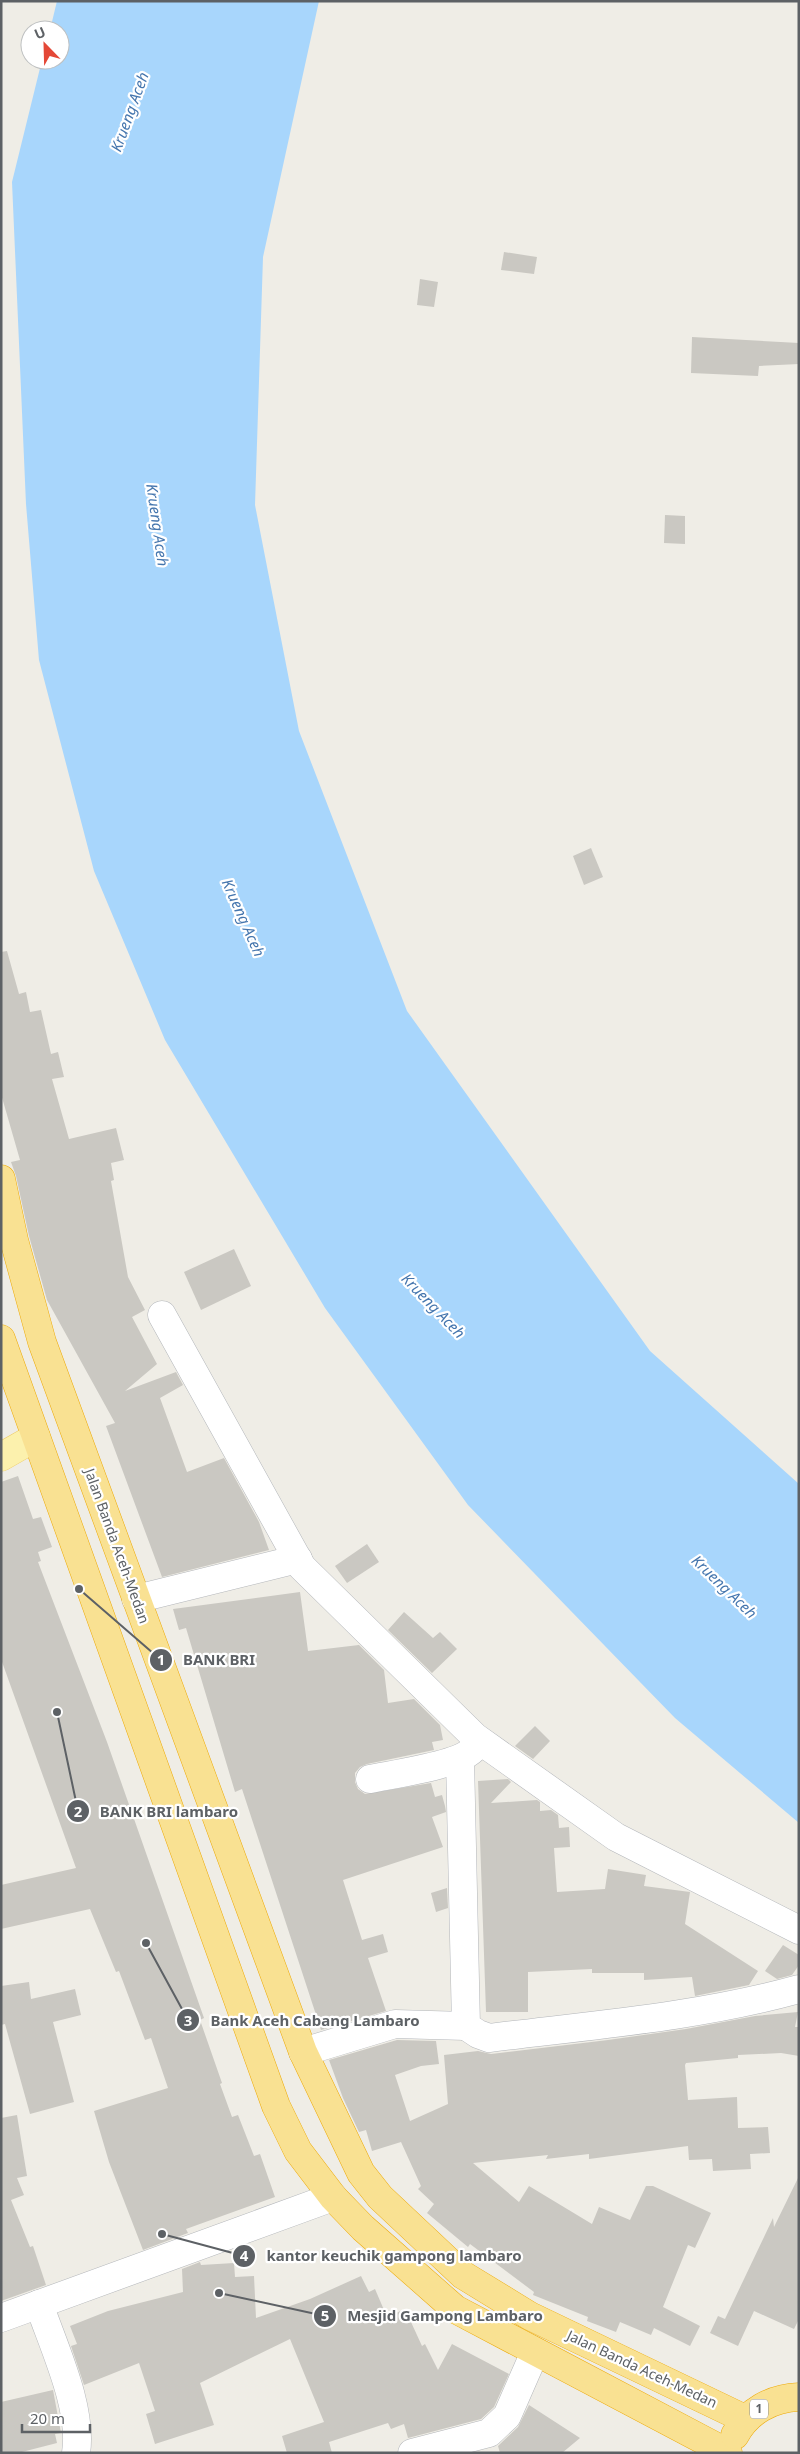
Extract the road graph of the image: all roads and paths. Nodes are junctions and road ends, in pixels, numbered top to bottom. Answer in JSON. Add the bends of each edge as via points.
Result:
{"nodes":[{"id":1,"x":1,"y":1179,"type":"edge"},
{"id":2,"x":162,"y":1315,"type":"dead end"},
{"id":3,"x":1,"y":1339,"type":"edge"},
{"id":4,"x":36,"y":1437,"type":"junction"},
{"id":5,"x":1,"y":1457,"type":"edge"},
{"id":6,"x":298,"y":1559,"type":"junction"},
{"id":7,"x":136,"y":1599,"type":"junction"},
{"id":8,"x":468,"y":1748,"type":"junction"},
{"id":9,"x":370,"y":1779,"type":"dead end"},
{"id":10,"x":799,"y":1930,"type":"edge"},
{"id":11,"x":799,"y":1988,"type":"edge"},
{"id":12,"x":466,"y":2026,"type":"junction"},
{"id":13,"x":303,"y":2052,"type":"junction"},
{"id":14,"x":333,"y":2197,"type":"junction"},
{"id":15,"x":39,"y":2304,"type":"junction"},
{"id":16,"x":1,"y":2318,"type":"edge"},
{"id":17,"x":535,"y":2352,"type":"junction"},
{"id":18,"x":799,"y":2397,"type":"edge"},
{"id":19,"x":745,"y":2420,"type":"junction"},
{"id":20,"x":76,"y":2453,"type":"edge"},
{"id":21,"x":412,"y":2453,"type":"edge"},
{"id":22,"x":728,"y":2453,"type":"edge"}],
"edges":[{"from":1,"to":7,"type":"highway","name":"Jalan Banda Aceh-Medan","via":[[42,1342]]},
{"from":2,"to":6,"type":"street"},
{"from":3,"to":4,"type":"highway"},
{"from":4,"to":5,"type":"main road"},
{"from":4,"to":14,"type":"highway","via":[[276,2106],[298,2151]]},
{"from":6,"to":7,"type":"street"},
{"from":6,"to":8,"type":"street"},
{"from":7,"to":13,"type":"highway","name":"Jalan Banda Aceh-Medan"},
{"from":8,"to":9,"type":"street"},
{"from":8,"to":10,"type":"street","via":[[616,1837]]},
{"from":8,"to":12,"type":"street"},
{"from":11,"to":12,"type":"street","via":[[690,2013],[489,2038]]},
{"from":12,"to":13,"type":"street","via":[[395,2024]]},
{"from":13,"to":19,"type":"highway","name":"Jalan Banda Aceh-Medan","via":[[361,2173],[380,2197],[463,2275],[530,2316]]},
{"from":14,"to":15,"type":"street"},
{"from":14,"to":17,"type":"highway","via":[[363,2228],[455,2309]]},
{"from":15,"to":16,"type":"street"},
{"from":15,"to":20,"type":"street","via":[[75,2410]]},
{"from":17,"to":21,"type":"street","via":[[507,2416],[489,2433]]},
{"from":17,"to":22,"type":"highway"},
{"from":18,"to":19,"type":"highway","number":"1","via":[[769,2403]]},
{"from":19,"to":22,"type":"highway","number":"1"}]}
